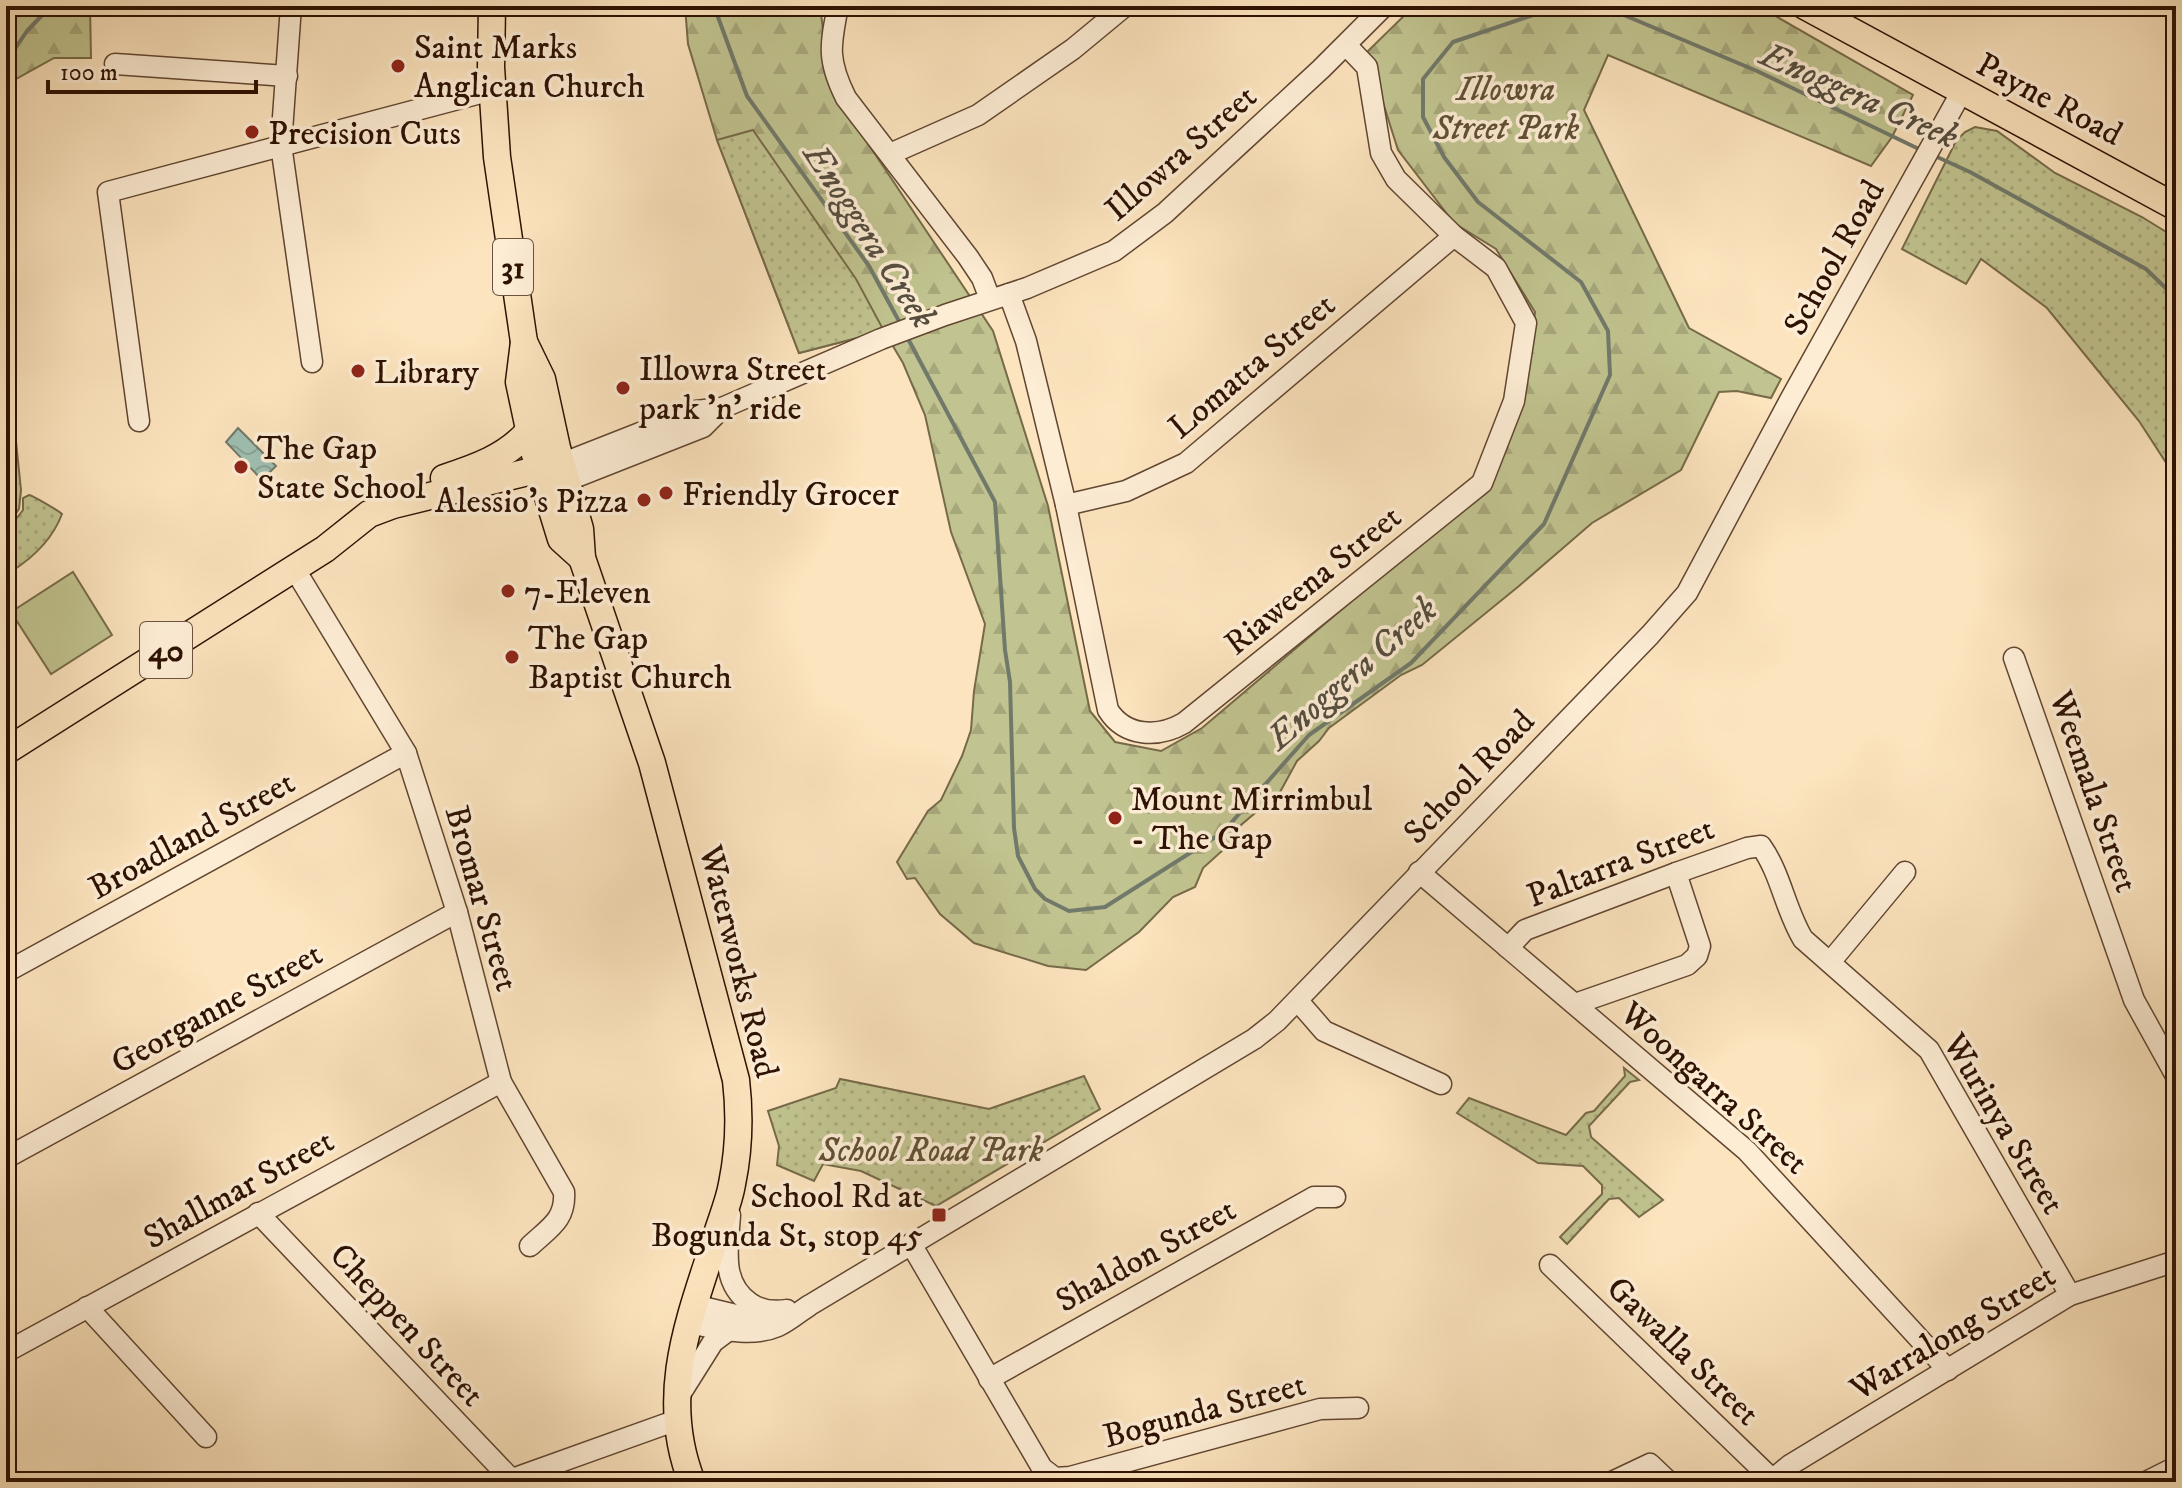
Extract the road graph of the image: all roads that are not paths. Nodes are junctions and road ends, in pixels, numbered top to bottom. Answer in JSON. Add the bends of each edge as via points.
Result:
{"nodes":[{"id":1,"x":291,"y":6,"type":"edge"},
{"id":2,"x":492,"y":6,"type":"edge"},
{"id":3,"x":838,"y":6,"type":"edge"},
{"id":4,"x":1125,"y":6,"type":"edge"},
{"id":5,"x":1384,"y":6,"type":"edge"},
{"id":6,"x":1805,"y":6,"type":"edge"},
{"id":7,"x":1346,"y":45,"type":"junction"},
{"id":8,"x":115,"y":64,"type":"dead end"},
{"id":9,"x":287,"y":76,"type":"junction"},
{"id":10,"x":492,"y":90,"type":"junction"},
{"id":11,"x":1962,"y":91,"type":"junction"},
{"id":12,"x":281,"y":145,"type":"junction"},
{"id":13,"x":890,"y":154,"type":"junction"},
{"id":14,"x":2176,"y":207,"type":"edge"},
{"id":15,"x":1454,"y":236,"type":"junction"},
{"id":16,"x":1000,"y":297,"type":"junction"},
{"id":17,"x":524,"y":342,"type":"junction"},
{"id":18,"x":312,"y":362,"type":"dead end"},
{"id":19,"x":139,"y":421,"type":"dead end"},
{"id":20,"x":529,"y":431,"type":"junction"},
{"id":21,"x":552,"y":476,"type":"junction"},
{"id":22,"x":1066,"y":505,"type":"junction"},
{"id":23,"x":369,"y":514,"type":"junction"},
{"id":24,"x":325,"y":549,"type":"junction"},
{"id":25,"x":294,"y":568,"type":"junction"},
{"id":26,"x":2014,"y":658,"type":"dead end"},
{"id":27,"x":6,"y":751,"type":"edge"},
{"id":28,"x":406,"y":753,"type":"junction"},
{"id":29,"x":1761,"y":846,"type":"joint"},
{"id":30,"x":1419,"y":872,"type":"junction"},
{"id":31,"x":1905,"y":872,"type":"dead end"},
{"id":32,"x":1676,"y":873,"type":"junction"},
{"id":33,"x":457,"y":912,"type":"junction"},
{"id":34,"x":1508,"y":948,"type":"junction"},
{"id":35,"x":1831,"y":961,"type":"junction"},
{"id":36,"x":6,"y":972,"type":"edge"},
{"id":37,"x":1298,"y":1001,"type":"junction"},
{"id":38,"x":1575,"y":1004,"type":"junction"},
{"id":39,"x":2176,"y":1076,"type":"edge"},
{"id":40,"x":501,"y":1082,"type":"junction"},
{"id":41,"x":1441,"y":1084,"type":"dead end"},
{"id":42,"x":6,"y":1158,"type":"edge"},
{"id":43,"x":732,"y":1187,"type":"junction"},
{"id":44,"x":1335,"y":1197,"type":"dead end"},
{"id":45,"x":258,"y":1213,"type":"junction"},
{"id":46,"x":911,"y":1244,"type":"junction"},
{"id":47,"x":530,"y":1246,"type":"dead end"},
{"id":48,"x":2176,"y":1261,"type":"edge"},
{"id":49,"x":1550,"y":1265,"type":"dead end"},
{"id":50,"x":2070,"y":1295,"type":"junction"},
{"id":51,"x":810,"y":1305,"type":"junction"},
{"id":52,"x":87,"y":1307,"type":"junction"},
{"id":53,"x":787,"y":1310,"type":"junction"},
{"id":54,"x":691,"y":1314,"type":"junction"},
{"id":55,"x":729,"y":1330,"type":"junction"},
{"id":56,"x":6,"y":1352,"type":"edge"},
{"id":57,"x":1948,"y":1370,"type":"junction"},
{"id":58,"x":989,"y":1379,"type":"junction"},
{"id":59,"x":1358,"y":1408,"type":"dead end"},
{"id":60,"x":676,"y":1410,"type":"junction"},
{"id":61,"x":206,"y":1437,"type":"dead end"},
{"id":62,"x":2176,"y":1467,"type":"edge"},
{"id":63,"x":508,"y":1480,"type":"edge"},
{"id":64,"x":1773,"y":1481,"type":"edge"},
{"id":65,"x":692,"y":1482,"type":"edge"},
{"id":66,"x":1612,"y":1482,"type":"edge"},
{"id":67,"x":1669,"y":1482,"type":"edge"},
{"id":68,"x":2146,"y":1482,"type":"edge"}],
"edges":[{"from":1,"to":9,"type":"street"},
{"from":2,"to":10,"type":"main road","name":"Waterworks Road","number":"31"},
{"from":3,"to":13,"type":"street","name":"Riaweena Street","via":[[831,41],[833,71],[846,98]]},
{"from":4,"to":13,"type":"street","via":[[978,115]]},
{"from":5,"to":7,"type":"street","name":"Illowra Street"},
{"from":6,"to":11,"type":"main road","name":"Payne Road"},
{"from":7,"to":15,"type":"street","name":"Riaweena Street","via":[[1367,67],[1376,132],[1388,168]]},
{"from":7,"to":16,"type":"street","name":"Illowra Street","via":[[1165,213],[1114,251]]},
{"from":8,"to":9,"type":"street"},
{"from":9,"to":12,"type":"street"},
{"from":10,"to":12,"type":"street"},
{"from":10,"to":17,"type":"main road","name":"Waterworks Road","number":"31","via":[[501,193]]},
{"from":11,"to":14,"type":"main road","name":"Payne Road"},
{"from":11,"to":30,"type":"street","name":"School Road","via":[[1687,593]]},
{"from":12,"to":18,"type":"street"},
{"from":12,"to":19,"type":"street","via":[[108,192]]},
{"from":13,"to":16,"type":"street","name":"Riaweena Street"},
{"from":15,"to":22,"type":"street","name":"Lomatta Street","via":[[1186,463],[1126,491]]},
{"from":15,"to":22,"type":"street","name":"Riaweena Street","via":[[1496,268],[1526,323],[1514,401],[1482,483],[1171,731],[1135,732],[1115,721],[1108,710]]},
{"from":16,"to":21,"type":"street","name":"Illowra Street","via":[[881,339],[722,408],[703,427]]},
{"from":16,"to":22,"type":"street","name":"Riaweena Street","via":[[1026,341]]},
{"from":17,"to":20,"type":"main road","name":"Waterworks Road","number":"31","via":[[519,382]]},
{"from":17,"to":21,"type":"main road","name":"Waterworks Road","number":"31","via":[[542,379]]},
{"from":20,"to":21,"type":"main road","name":"Waterworks Road","number":"31"},
{"from":20,"to":23,"type":"main road","via":[[489,461],[423,485]]},
{"from":21,"to":23,"type":"main road","number":"40"},
{"from":21,"to":24,"type":"main road","number":"40"},
{"from":21,"to":43,"type":"main road","name":"Waterworks Road","number":"31","via":[[580,529],[582,558],[648,750],[736,1080]]},
{"from":23,"to":24,"type":"main road","number":"40"},
{"from":24,"to":25,"type":"main road","number":"40"},
{"from":25,"to":27,"type":"main road","number":"40"},
{"from":25,"to":28,"type":"street","name":"Bromar Street"},
{"from":26,"to":39,"type":"street","name":"Weemala Street","via":[[2134,1000]]},
{"from":28,"to":33,"type":"street","name":"Bromar Street"},
{"from":28,"to":36,"type":"street","name":"Broadland Street"},
{"from":29,"to":32,"type":"street","name":"Paltarra Street"},
{"from":29,"to":35,"type":"street","name":"Wurinya Street","via":[[1772,860],[1803,939]]},
{"from":30,"to":34,"type":"street","name":"Woongarra Street"},
{"from":30,"to":37,"type":"street","name":"School Road"},
{"from":31,"to":35,"type":"street"},
{"from":32,"to":34,"type":"street","name":"Paltarra Street","via":[[1525,930]]},
{"from":32,"to":38,"type":"street","via":[[1700,946],[1697,956],[1687,965]]},
{"from":33,"to":40,"type":"street","name":"Bromar Street"},
{"from":33,"to":42,"type":"street","name":"Georganne Street"},
{"from":34,"to":38,"type":"street","name":"Woongarra Street"},
{"from":35,"to":50,"type":"street","name":"Wurinya Street","via":[[1929,1050]]},
{"from":37,"to":41,"type":"street","via":[[1324,1031]]},
{"from":37,"to":46,"type":"street","name":"School Road","via":[[1254,1039]]},
{"from":38,"to":57,"type":"street","name":"Woongarra Street","via":[[1747,1151]]},
{"from":40,"to":45,"type":"street","name":"Shallmar Street"},
{"from":40,"to":47,"type":"street","name":"Bromar Street","via":[[564,1192],[564,1212]]},
{"from":43,"to":53,"type":"street","via":[[732,1283],[758,1308]]},
{"from":43,"to":54,"type":"main road","name":"Waterworks Road","number":"31"},
{"from":44,"to":58,"type":"street","name":"Shaldon Street","via":[[1314,1197]]},
{"from":45,"to":52,"type":"street","name":"Shallmar Street"},
{"from":45,"to":63,"type":"street","name":"Cheppen Street"},
{"from":46,"to":51,"type":"street","name":"School Road"},
{"from":46,"to":58,"type":"street","name":"Bogunda Street"},
{"from":48,"to":50,"type":"street","name":"Warralong Street"},
{"from":49,"to":64,"type":"street","name":"Gawalla Street"},
{"from":50,"to":57,"type":"street","name":"Warralong Street"},
{"from":51,"to":53,"type":"street","name":"School Road"},
{"from":51,"to":55,"type":"street","name":"School Road","via":[[776,1327]]},
{"from":52,"to":56,"type":"street","name":"Shallmar Street"},
{"from":52,"to":61,"type":"street"},
{"from":53,"to":54,"type":"street","name":"School Road","via":[[761,1316]]},
{"from":54,"to":55,"type":"street","name":"School Road"},
{"from":54,"to":60,"type":"main road","name":"Waterworks Road","number":"31","via":[[678,1371]]},
{"from":55,"to":60,"type":"street","via":[[713,1342]]},
{"from":57,"to":64,"type":"street","name":"Warralong Street","via":[[1790,1465]]},
{"from":58,"to":59,"type":"street","name":"Bogunda Street","via":[[1042,1468],[1055,1478],[1320,1409]]},
{"from":60,"to":63,"type":"street"},
{"from":60,"to":65,"type":"main road","name":"Waterworks Road","number":"31"},
{"from":62,"to":68,"type":"street"},
{"from":66,"to":67,"type":"street","via":[[1650,1464]]}]}
